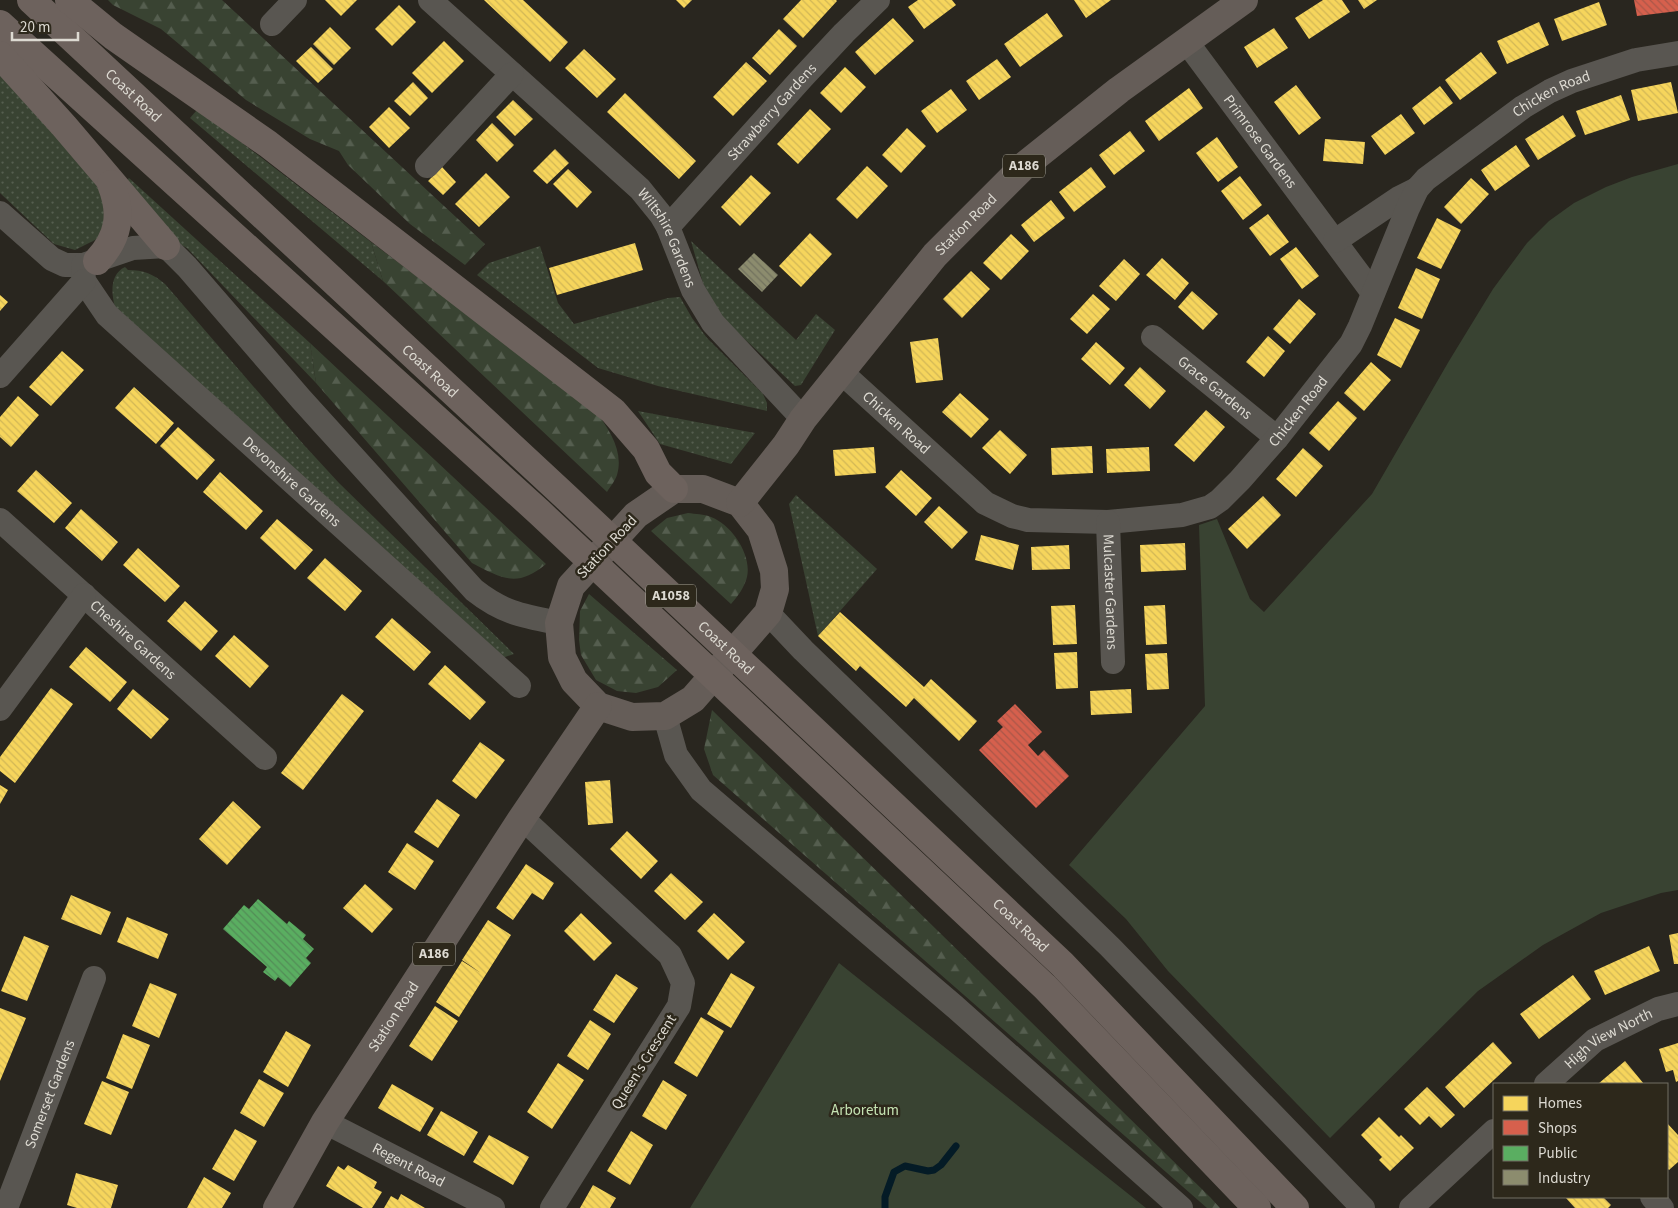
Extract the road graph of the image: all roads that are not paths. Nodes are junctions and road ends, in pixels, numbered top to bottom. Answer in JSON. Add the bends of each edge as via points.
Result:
{"nodes":[{"id":1,"x":31,"y":0,"type":"edge"},
{"id":2,"x":69,"y":0,"type":"edge"},
{"id":3,"x":295,"y":0,"type":"edge"},
{"id":4,"x":430,"y":0,"type":"edge"},
{"id":5,"x":878,"y":0,"type":"edge"},
{"id":6,"x":1244,"y":0,"type":"edge"},
{"id":7,"x":0,"y":24,"type":"edge"},
{"id":8,"x":272,"y":24,"type":"dead end"},
{"id":9,"x":1186,"y":42,"type":"junction"},
{"id":10,"x":1678,"y":52,"type":"edge"},
{"id":11,"x":0,"y":55,"type":"edge"},
{"id":12,"x":512,"y":74,"type":"junction"},
{"id":13,"x":427,"y":166,"type":"dead end"},
{"id":14,"x":109,"y":180,"type":"junction"},
{"id":15,"x":1418,"y":189,"type":"junction"},
{"id":16,"x":0,"y":213,"type":"edge"},
{"id":17,"x":668,"y":227,"type":"junction"},
{"id":18,"x":1335,"y":241,"type":"junction"},
{"id":19,"x":166,"y":246,"type":"junction"},
{"id":20,"x":88,"y":269,"type":"junction"},
{"id":21,"x":1373,"y":293,"type":"junction"},
{"id":22,"x":1153,"y":337,"type":"dead end"},
{"id":23,"x":842,"y":372,"type":"junction"},
{"id":24,"x":0,"y":376,"type":"edge"},
{"id":25,"x":803,"y":419,"type":"junction"},
{"id":26,"x":1276,"y":438,"type":"junction"},
{"id":27,"x":674,"y":488,"type":"junction"},
{"id":28,"x":740,"y":503,"type":"junction"},
{"id":29,"x":0,"y":520,"type":"edge"},
{"id":30,"x":1108,"y":522,"type":"junction"},
{"id":31,"x":84,"y":596,"type":"junction"},
{"id":32,"x":762,"y":620,"type":"junction"},
{"id":33,"x":559,"y":623,"type":"junction"},
{"id":34,"x":1113,"y":662,"type":"dead end"},
{"id":35,"x":519,"y":686,"type":"dead end"},
{"id":36,"x":598,"y":706,"type":"junction"},
{"id":37,"x":0,"y":710,"type":"edge"},
{"id":38,"x":665,"y":716,"type":"junction"},
{"id":39,"x":265,"y":758,"type":"dead end"},
{"id":40,"x":522,"y":818,"type":"junction"},
{"id":41,"x":94,"y":978,"type":"dead end"},
{"id":42,"x":1678,"y":1004,"type":"edge"},
{"id":43,"x":1548,"y":1083,"type":"edge"},
{"id":44,"x":325,"y":1122,"type":"junction"},
{"id":45,"x":1493,"y":1132,"type":"edge"},
{"id":46,"x":1653,"y":1198,"type":"edge"},
{"id":47,"x":6,"y":1208,"type":"edge"},
{"id":48,"x":277,"y":1208,"type":"edge"},
{"id":49,"x":493,"y":1208,"type":"edge"},
{"id":50,"x":552,"y":1208,"type":"edge"},
{"id":51,"x":1181,"y":1208,"type":"edge"},
{"id":52,"x":1257,"y":1208,"type":"edge"},
{"id":53,"x":1295,"y":1208,"type":"edge"},
{"id":54,"x":1364,"y":1208,"type":"edge"},
{"id":55,"x":1411,"y":1208,"type":"edge"},
{"id":56,"x":1662,"y":1208,"type":"edge"}],
"edges":[{"from":1,"to":53,"type":"highway","name":"Coast Road","number":"A1058","via":[[566,496],[1055,957]]},
{"from":2,"to":27,"type":"highway","via":[[113,36],[268,144],[613,411],[646,449],[658,473]]},
{"from":3,"to":8,"type":"street"},
{"from":4,"to":12,"type":"street","name":"Wiltshire Gardens"},
{"from":5,"to":17,"type":"street","name":"Strawberry Gardens","via":[[802,78]]},
{"from":6,"to":9,"type":"main road","name":"Station Road","number":"A186"},
{"from":7,"to":52,"type":"highway","name":"Coast Road","number":"A1058","via":[[539,512],[1030,974]]},
{"from":9,"to":18,"type":"street","name":"Primrose Gardens"},
{"from":9,"to":23,"type":"main road","name":"Station Road","number":"A186","via":[[1025,165],[935,255]]},
{"from":10,"to":15,"type":"street","name":"Chicken Road","via":[[1636,60],[1550,91],[1435,171]]},
{"from":11,"to":14,"type":"highway"},
{"from":12,"to":13,"type":"street"},
{"from":12,"to":17,"type":"street","name":"Wiltshire Gardens","via":[[640,189]]},
{"from":14,"to":19,"type":"highway"},
{"from":14,"to":20,"type":"highway","via":[[115,194],[117,224],[107,250]]},
{"from":15,"to":18,"type":"street"},
{"from":15,"to":21,"type":"street","name":"Chicken Road"},
{"from":16,"to":20,"type":"street","via":[[52,259]]},
{"from":17,"to":25,"type":"street","name":"Wiltshire Gardens","via":[[693,290],[713,323]]},
{"from":18,"to":21,"type":"street","name":"Primrose Gardens"},
{"from":19,"to":20,"type":"street","via":[[133,248]]},
{"from":19,"to":33,"type":"street","via":[[474,590],[503,610]]},
{"from":20,"to":24,"type":"street"},
{"from":20,"to":35,"type":"street","name":"Devonshire Gardens","via":[[106,315]]},
{"from":21,"to":26,"type":"street","name":"Chicken Road","via":[[1351,344]]},
{"from":22,"to":26,"type":"street","name":"Grace Gardens"},
{"from":23,"to":25,"type":"main road","name":"Station Road","number":"A186"},
{"from":23,"to":30,"type":"street","name":"Chicken Road","via":[[971,491],[997,510],[1028,520]]},
{"from":25,"to":28,"type":"main road","name":"Station Road","number":"A186"},
{"from":26,"to":30,"type":"street","name":"Chicken Road","via":[[1232,489],[1210,507],[1182,515]]},
{"from":27,"to":28,"type":"main road","via":[[703,489]]},
{"from":27,"to":33,"type":"main road","name":"Station Road","via":[[636,515],[571,586]]},
{"from":28,"to":32,"type":"main road","via":[[761,530],[774,571],[775,589]]},
{"from":29,"to":31,"type":"street","name":"Cheshire Gardens"},
{"from":30,"to":34,"type":"street","name":"Mulcaster Gardens"},
{"from":31,"to":37,"type":"street"},
{"from":31,"to":39,"type":"street","name":"Cheshire Gardens"},
{"from":32,"to":38,"type":"main road","via":[[693,699]]},
{"from":32,"to":54,"type":"street","via":[[803,650],[1110,947]]},
{"from":33,"to":36,"type":"main road","name":"Station Road","via":[[562,657],[574,681]]},
{"from":36,"to":38,"type":"main road","name":"Station Road","via":[[632,718]]},
{"from":36,"to":40,"type":"main road","name":"Station Road","number":"A186"},
{"from":38,"to":51,"type":"street","via":[[676,755],[702,790],[954,1006]]},
{"from":40,"to":44,"type":"main road","name":"Station Road","number":"A186"},
{"from":40,"to":50,"type":"street","name":"Queen's Crescent","via":[[670,955],[684,983],[678,1006]]},
{"from":41,"to":47,"type":"street","name":"Somerset Gardens"},
{"from":42,"to":43,"type":"street","name":"High View North","via":[[1658,1009],[1595,1040]]},
{"from":44,"to":48,"type":"main road","name":"Station Road","number":"A186"},
{"from":44,"to":49,"type":"street","name":"Regent Road"},
{"from":45,"to":55,"type":"street"},
{"from":46,"to":56,"type":"street"}]}
